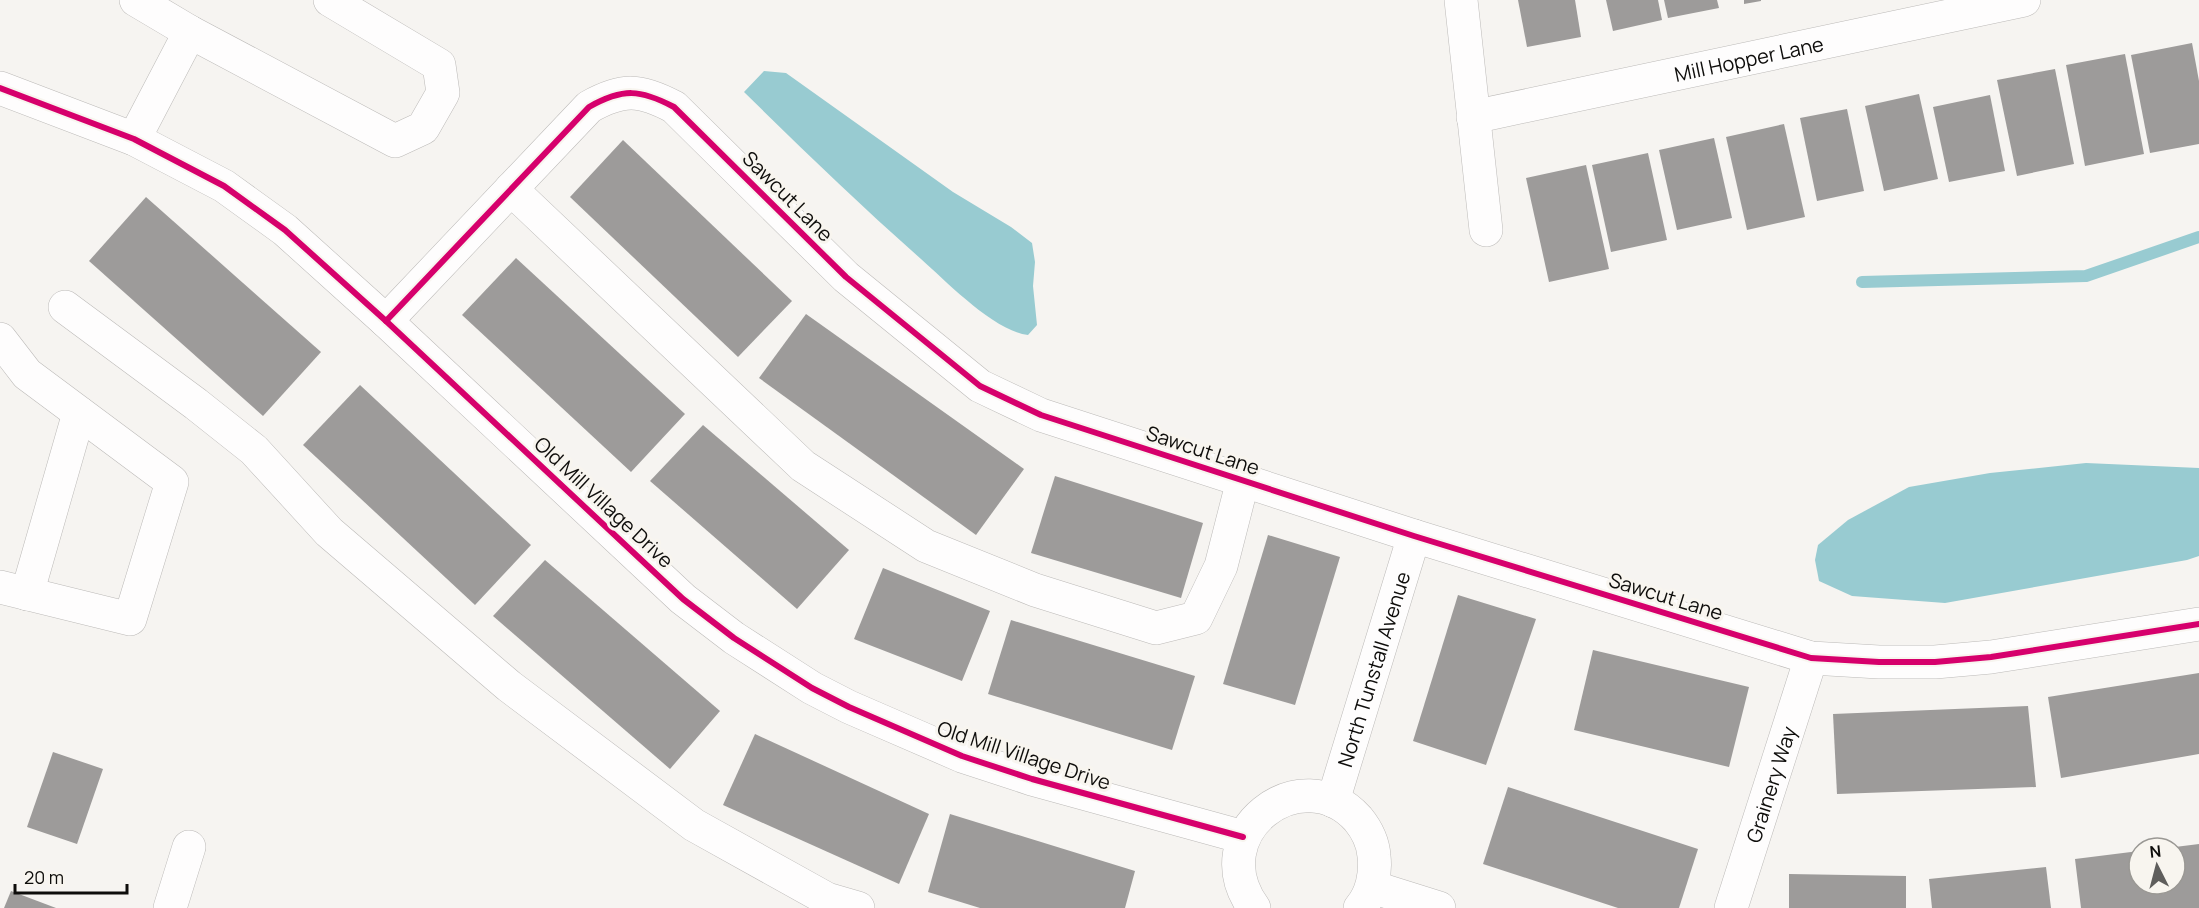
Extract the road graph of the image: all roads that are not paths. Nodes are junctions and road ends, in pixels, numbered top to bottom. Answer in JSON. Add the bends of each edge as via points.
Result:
{"nodes":[{"id":1,"x":136,"y":0,"type":"edge"},
{"id":2,"x":330,"y":0,"type":"edge"},
{"id":3,"x":1461,"y":0,"type":"edge"},
{"id":4,"x":2024,"y":0,"type":"edge"},
{"id":5,"x":190,"y":32,"type":"junction"},
{"id":6,"x":0,"y":88,"type":"edge"},
{"id":7,"x":1473,"y":117,"type":"junction"},
{"id":8,"x":134,"y":139,"type":"junction"},
{"id":9,"x":512,"y":189,"type":"junction"},
{"id":10,"x":1486,"y":230,"type":"dead end"},
{"id":11,"x":65,"y":308,"type":"dead end"},
{"id":12,"x":386,"y":321,"type":"junction"},
{"id":13,"x":0,"y":339,"type":"edge"},
{"id":14,"x":80,"y":413,"type":"junction"},
{"id":15,"x":1243,"y":480,"type":"junction"},
{"id":16,"x":1414,"y":536,"type":"junction"},
{"id":17,"x":14,"y":590,"type":"edge"},
{"id":18,"x":2199,"y":624,"type":"edge"},
{"id":19,"x":1810,"y":658,"type":"junction"},
{"id":20,"x":1333,"y":801,"type":"junction"},
{"id":21,"x":1243,"y":837,"type":"junction"},
{"id":22,"x":189,"y":847,"type":"dead end"},
{"id":23,"x":1366,"y":898,"type":"edge"},
{"id":24,"x":170,"y":908,"type":"edge"},
{"id":25,"x":858,"y":908,"type":"edge"},
{"id":26,"x":1254,"y":908,"type":"edge"},
{"id":27,"x":1438,"y":908,"type":"edge"},
{"id":28,"x":1731,"y":908,"type":"edge"}],
"edges":[{"from":1,"to":5,"type":"street"},
{"from":2,"to":5,"type":"street","via":[[439,64],[443,93],[423,128],[395,141]]},
{"from":3,"to":7,"type":"street"},
{"from":4,"to":7,"type":"street","name":"Mill Hopper Lane"},
{"from":5,"to":8,"type":"street"},
{"from":6,"to":8,"type":"street","name":"Old Mill Village Drive"},
{"from":7,"to":10,"type":"street"},
{"from":8,"to":12,"type":"street","name":"Old Mill Village Drive","via":[[224,186],[285,230]]},
{"from":9,"to":12,"type":"street","name":"Sawcut Lane"},
{"from":9,"to":15,"type":"street","name":"Sawcut Lane","via":[[589,107],[609,96],[630,92],[656,97],[675,107],[846,277],[980,386],[1041,415]]},
{"from":9,"to":15,"type":"street","via":[[803,466],[926,546],[1024,585],[1156,628],[1196,618],[1221,566]]},
{"from":11,"to":25,"type":"street","via":[[254,450],[329,532],[518,693],[694,825],[827,898]]},
{"from":12,"to":21,"type":"street","name":"Old Mill Village Drive","via":[[683,599],[734,638],[812,688],[962,756]]},
{"from":13,"to":14,"type":"street","via":[[27,374]]},
{"from":14,"to":17,"type":"street"},
{"from":14,"to":17,"type":"street","via":[[172,482],[130,619]]},
{"from":15,"to":16,"type":"street","name":"Sawcut Lane"},
{"from":16,"to":19,"type":"street","name":"Sawcut Lane"},
{"from":16,"to":20,"type":"street","name":"North Tunstall Avenue"},
{"from":18,"to":19,"type":"street","name":"Sawcut Lane","via":[[1991,657],[1935,662]]},
{"from":19,"to":28,"type":"street","name":"Grainery Way"},
{"from":20,"to":21,"type":"street","via":[[1312,796],[1291,798],[1271,806],[1255,819]]},
{"from":20,"to":23,"type":"street","via":[[1365,827],[1373,846],[1375,867]]},
{"from":21,"to":26,"type":"street","via":[[1239,877]]},
{"from":22,"to":24,"type":"street"},
{"from":23,"to":27,"type":"street"}]}
